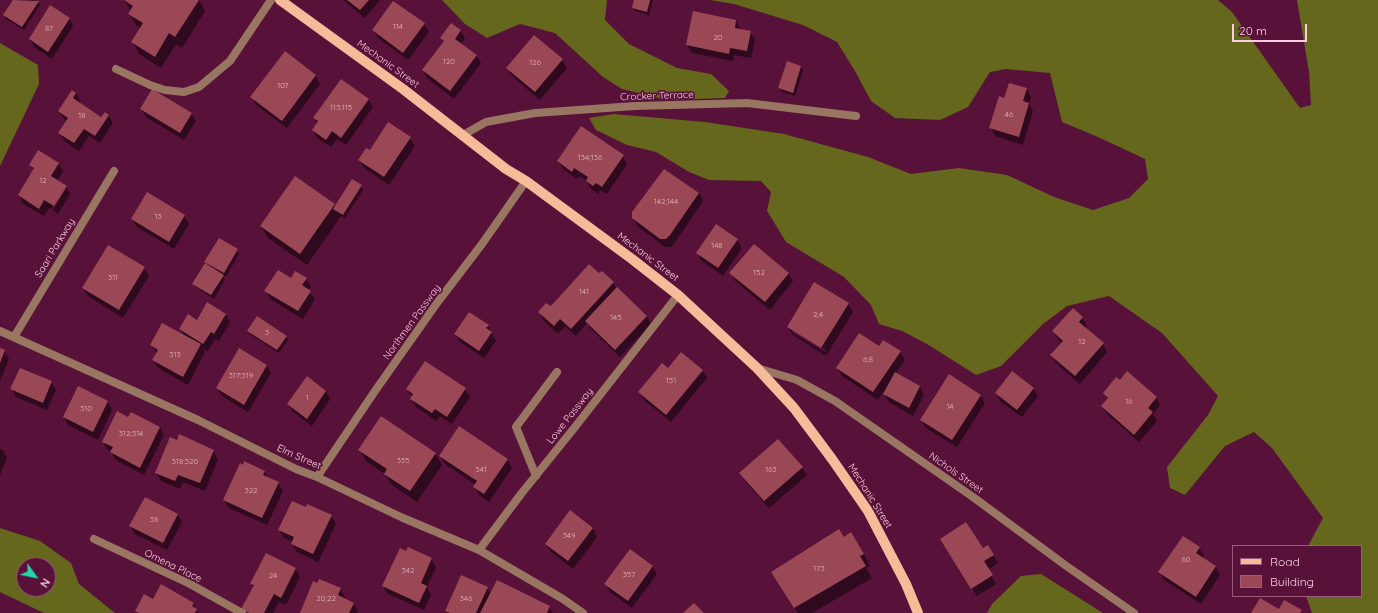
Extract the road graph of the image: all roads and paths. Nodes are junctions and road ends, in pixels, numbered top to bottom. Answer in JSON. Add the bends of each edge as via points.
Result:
{"nodes":[{"id":1,"x":271,"y":0,"type":"edge"},
{"id":2,"x":280,"y":0,"type":"edge"},
{"id":3,"x":116,"y":69,"type":"dead end"},
{"id":4,"x":856,"y":116,"type":"dead end"},
{"id":5,"x":463,"y":135,"type":"junction"},
{"id":6,"x":114,"y":171,"type":"dead end"},
{"id":7,"x":526,"y":181,"type":"junction"},
{"id":8,"x":678,"y":295,"type":"junction"},
{"id":9,"x":0,"y":331,"type":"edge"},
{"id":10,"x":14,"y":337,"type":"junction"},
{"id":11,"x":757,"y":368,"type":"junction"},
{"id":12,"x":557,"y":372,"type":"dead end"},
{"id":13,"x":317,"y":476,"type":"junction"},
{"id":14,"x":536,"y":476,"type":"junction"},
{"id":15,"x":94,"y":539,"type":"dead end"},
{"id":16,"x":479,"y":550,"type":"junction"},
{"id":17,"x":242,"y":613,"type":"edge"},
{"id":18,"x":583,"y":613,"type":"edge"},
{"id":19,"x":918,"y":613,"type":"edge"},
{"id":20,"x":1134,"y":613,"type":"edge"}],
"edges":[{"from":1,"to":3,"type":"street","via":[[230,61],[199,87],[184,92],[166,90]]},
{"from":2,"to":5,"type":"main road","name":"Mechanic Street"},
{"from":4,"to":5,"type":"street","name":"Crocker Terrace","via":[[747,103],[635,106],[535,114],[486,122]]},
{"from":5,"to":7,"type":"main road","name":"Mechanic Street","via":[[506,169]]},
{"from":6,"to":10,"type":"street","name":"Saari Parkway"},
{"from":7,"to":8,"type":"main road","name":"Mechanic Street"},
{"from":7,"to":13,"type":"street","name":"Northmen Passway","via":[[374,391]]},
{"from":8,"to":11,"type":"main road","name":"Mechanic Street"},
{"from":8,"to":14,"type":"street","name":"Lowe Passway"},
{"from":9,"to":10,"type":"street","name":"Elm Street"},
{"from":10,"to":13,"type":"street","name":"Elm Street","via":[[198,420],[296,469]]},
{"from":11,"to":19,"type":"main road","name":"Mechanic Street","via":[[794,408],[868,511]]},
{"from":11,"to":20,"type":"street","name":"Nichols Street","via":[[797,380],[835,401]]},
{"from":12,"to":14,"type":"street","via":[[516,427]]},
{"from":13,"to":16,"type":"street","name":"Elm Street","via":[[403,518]]},
{"from":14,"to":16,"type":"street","name":"Lowe Passway"},
{"from":15,"to":17,"type":"street","name":"Omena Place","via":[[190,584]]},
{"from":16,"to":18,"type":"street","name":"Elm Street","via":[[563,598]]}]}
